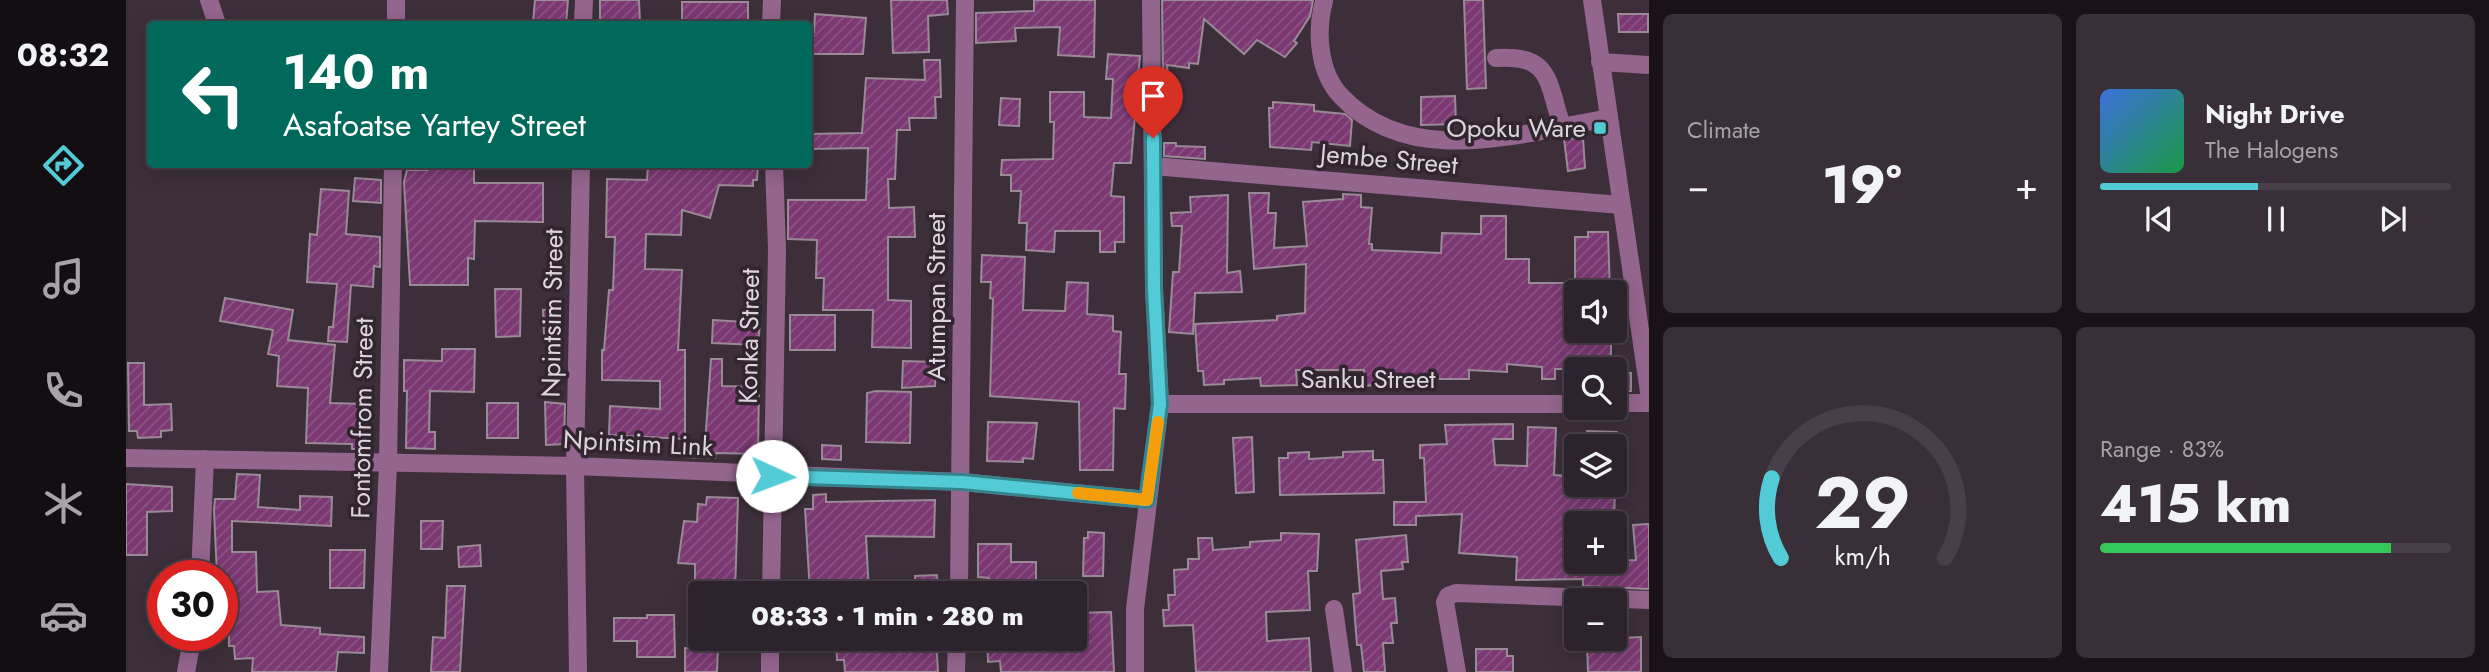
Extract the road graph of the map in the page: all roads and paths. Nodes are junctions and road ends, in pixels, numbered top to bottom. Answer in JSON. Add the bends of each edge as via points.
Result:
{"nodes":[{"id":1,"x":209,"y":0,"type":"edge"},
{"id":2,"x":396,"y":0,"type":"edge"},
{"id":3,"x":583,"y":0,"type":"edge"},
{"id":4,"x":772,"y":0,"type":"edge"},
{"id":5,"x":965,"y":0,"type":"edge"},
{"id":6,"x":1151,"y":0,"type":"edge"},
{"id":7,"x":1592,"y":0,"type":"edge"},
{"id":8,"x":1324,"y":1,"type":"edge"},
{"id":9,"x":216,"y":21,"type":"edge"},
{"id":10,"x":396,"y":21,"type":"edge"},
{"id":11,"x":583,"y":21,"type":"edge"},
{"id":12,"x":771,"y":21,"type":"edge"},
{"id":13,"x":1496,"y":58,"type":"dead end"},
{"id":14,"x":1600,"y":62,"type":"junction"},
{"id":15,"x":1649,"y":65,"type":"edge"},
{"id":16,"x":1609,"y":118,"type":"junction"},
{"id":17,"x":1562,"y":126,"type":"junction"},
{"id":18,"x":1153,"y":166,"type":"junction"},
{"id":19,"x":393,"y":168,"type":"edge"},
{"id":20,"x":581,"y":168,"type":"edge"},
{"id":21,"x":774,"y":168,"type":"edge"},
{"id":22,"x":1621,"y":205,"type":"junction"},
{"id":23,"x":1649,"y":392,"type":"edge"},
{"id":24,"x":1627,"y":403,"type":"edge"},
{"id":25,"x":1649,"y":403,"type":"edge"},
{"id":26,"x":1160,"y":404,"type":"junction"},
{"id":27,"x":1564,"y":404,"type":"edge"},
{"id":28,"x":126,"y":458,"type":"edge"},
{"id":29,"x":205,"y":459,"type":"junction"},
{"id":30,"x":388,"y":464,"type":"junction"},
{"id":31,"x":575,"y":466,"type":"junction"},
{"id":32,"x":772,"y":476,"type":"junction"},
{"id":33,"x":962,"y":482,"type":"junction"},
{"id":34,"x":1147,"y":500,"type":"junction"},
{"id":35,"x":201,"y":560,"type":"edge"},
{"id":36,"x":771,"y":581,"type":"edge"},
{"id":37,"x":959,"y":581,"type":"edge"},
{"id":38,"x":1649,"y":600,"type":"edge"},
{"id":39,"x":1334,"y":609,"type":"dead end"},
{"id":40,"x":189,"y":651,"type":"edge"},
{"id":41,"x":770,"y":651,"type":"edge"},
{"id":42,"x":957,"y":651,"type":"edge"},
{"id":43,"x":186,"y":672,"type":"edge"},
{"id":44,"x":379,"y":672,"type":"edge"},
{"id":45,"x":578,"y":672,"type":"edge"},
{"id":46,"x":770,"y":672,"type":"edge"},
{"id":47,"x":956,"y":672,"type":"edge"},
{"id":48,"x":1135,"y":672,"type":"edge"},
{"id":49,"x":1343,"y":672,"type":"edge"},
{"id":50,"x":1457,"y":672,"type":"edge"}],
"edges":[{"from":1,"to":9,"type":"street"},
{"from":2,"to":10,"type":"street"},
{"from":3,"to":11,"type":"street"},
{"from":4,"to":12,"type":"street"},
{"from":5,"to":33,"type":"street","name":"Atumpan Street"},
{"from":6,"to":18,"type":"street"},
{"from":7,"to":14,"type":"street"},
{"from":8,"to":17,"type":"street","via":[[1319,38],[1326,72],[1336,91],[1375,125],[1432,141],[1468,141]]},
{"from":13,"to":17,"type":"street","via":[[1527,58],[1537,63]]},
{"from":14,"to":15,"type":"street"},
{"from":14,"to":16,"type":"street"},
{"from":16,"to":17,"type":"street"},
{"from":16,"to":22,"type":"street"},
{"from":18,"to":22,"type":"street","name":"Jembe Street"},
{"from":18,"to":26,"type":"street"},
{"from":19,"to":30,"type":"street","name":"Fontomfrom Street"},
{"from":20,"to":31,"type":"street","name":"Npintsim Street"},
{"from":21,"to":32,"type":"street","name":"Konka Street"},
{"from":22,"to":23,"type":"street"},
{"from":24,"to":25,"type":"street"},
{"from":26,"to":27,"type":"street","name":"Sanku Street"},
{"from":26,"to":34,"type":"street"},
{"from":28,"to":29,"type":"street","name":"Npintsim Link"},
{"from":29,"to":30,"type":"street","name":"Npintsim Link"},
{"from":29,"to":35,"type":"street"},
{"from":30,"to":31,"type":"street","name":"Npintsim Link"},
{"from":30,"to":44,"type":"street","name":"Fontomfrom Street"},
{"from":31,"to":32,"type":"street","name":"Npintsim Link"},
{"from":31,"to":45,"type":"street","name":"Npintsim Street"},
{"from":32,"to":33,"type":"street","name":"Npintsim Link"},
{"from":32,"to":36,"type":"street","name":"Konka Street"},
{"from":33,"to":34,"type":"street","name":"Npintsim Link"},
{"from":33,"to":37,"type":"street","name":"Atumpan Street"},
{"from":34,"to":48,"type":"street","via":[[1135,609]]},
{"from":38,"to":50,"type":"street","via":[[1456,593],[1445,602]]},
{"from":39,"to":49,"type":"street"},
{"from":40,"to":43,"type":"street"},
{"from":41,"to":46,"type":"street"},
{"from":42,"to":47,"type":"street"}]}
